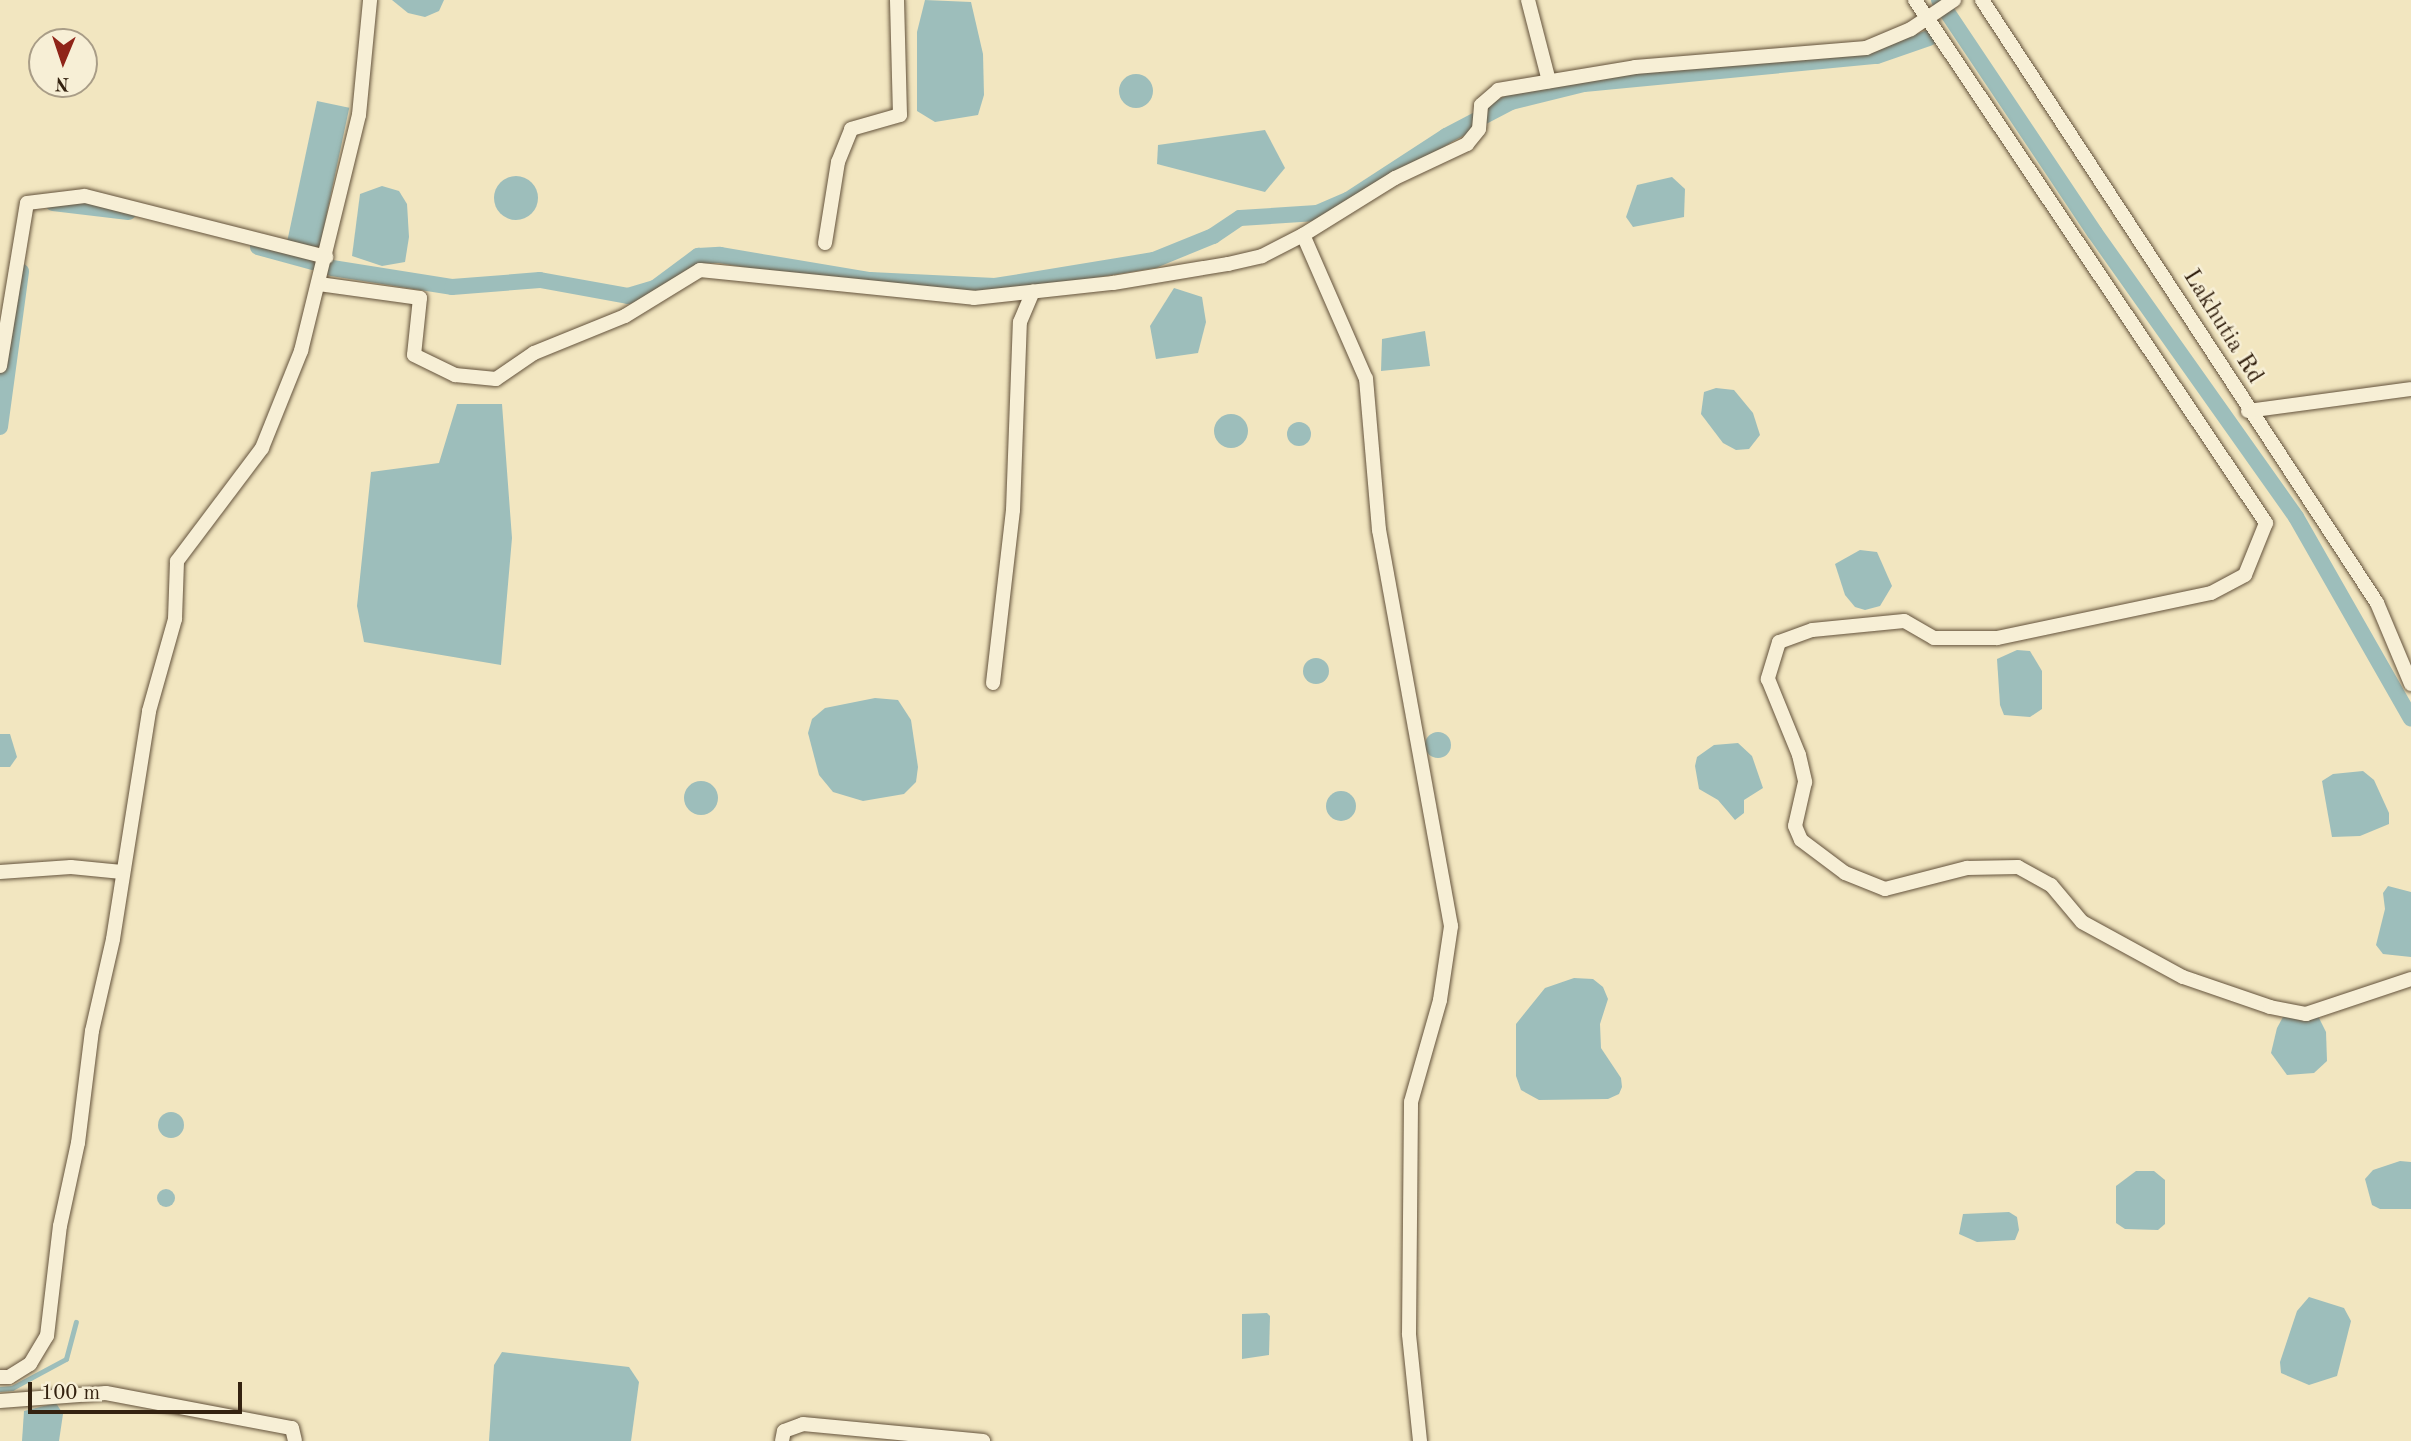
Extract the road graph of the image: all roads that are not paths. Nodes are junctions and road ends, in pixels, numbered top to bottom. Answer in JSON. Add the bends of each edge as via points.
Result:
{"nodes":[{"id":1,"x":370,"y":0,"type":"edge"},
{"id":2,"x":897,"y":0,"type":"edge"},
{"id":3,"x":1528,"y":0,"type":"edge"},
{"id":4,"x":1915,"y":0,"type":"edge"},
{"id":5,"x":1954,"y":0,"type":"edge"},
{"id":6,"x":1982,"y":0,"type":"edge"},
{"id":7,"x":1926,"y":18,"type":"junction"},
{"id":8,"x":1549,"y":81,"type":"junction"},
{"id":9,"x":1303,"y":235,"type":"junction"},
{"id":10,"x":825,"y":243,"type":"dead end"},
{"id":11,"x":326,"y":257,"type":"junction"},
{"id":12,"x":319,"y":284,"type":"junction"},
{"id":13,"x":1033,"y":292,"type":"junction"},
{"id":14,"x":0,"y":366,"type":"edge"},
{"id":15,"x":2411,"y":388,"type":"edge"},
{"id":16,"x":2248,"y":411,"type":"junction"},
{"id":17,"x":2410,"y":681,"type":"edge"},
{"id":18,"x":993,"y":683,"type":"dead end"},
{"id":19,"x":0,"y":872,"type":"edge"},
{"id":20,"x":122,"y":872,"type":"junction"},
{"id":21,"x":2411,"y":978,"type":"edge"},
{"id":22,"x":0,"y":1377,"type":"edge"},
{"id":23,"x":0,"y":1401,"type":"edge"},
{"id":24,"x":295,"y":1441,"type":"edge"},
{"id":25,"x":782,"y":1441,"type":"edge"},
{"id":26,"x":984,"y":1441,"type":"edge"},
{"id":27,"x":1420,"y":1441,"type":"edge"}],
"edges":[{"from":1,"to":11,"type":"street","via":[[359,115]]},
{"from":2,"to":10,"type":"street","via":[[900,115],[851,129],[838,162]]},
{"from":3,"to":8,"type":"street"},
{"from":4,"to":7,"type":"street"},
{"from":5,"to":7,"type":"street"},
{"from":6,"to":16,"type":"street","name":"Lakhutia Rd"},
{"from":7,"to":8,"type":"street","via":[[1866,48],[1635,67]]},
{"from":7,"to":21,"type":"street","via":[[2266,523],[2245,575],[2211,593],[1997,638],[1934,638],[1904,621],[1812,629],[1779,642],[1768,679],[1805,782],[1795,826],[1801,840],[1845,873],[1885,889],[1967,868],[2018,867],[2051,886],[2082,922],[2183,976],[2270,1007],[2306,1014]]},
{"from":8,"to":9,"type":"street","via":[[1498,89],[1481,105],[1479,129],[1467,144],[1395,178]]},
{"from":9,"to":13,"type":"street","via":[[1262,256],[1228,264]]},
{"from":9,"to":27,"type":"street","via":[[1366,379],[1379,530],[1451,926],[1440,1000],[1411,1102],[1409,1334]]},
{"from":11,"to":12,"type":"street"},
{"from":11,"to":14,"type":"street","via":[[86,196],[27,203]]},
{"from":12,"to":13,"type":"street","via":[[420,298],[414,355],[455,375],[496,379],[534,353],[625,316],[700,270],[974,298]]},
{"from":12,"to":20,"type":"street","via":[[301,351],[262,448],[177,561],[175,619],[149,711]]},
{"from":13,"to":18,"type":"street","via":[[1020,322],[1013,510]]},
{"from":15,"to":16,"type":"street"},
{"from":16,"to":17,"type":"street","name":"Lakhutia Rd","via":[[2377,603]]},
{"from":19,"to":20,"type":"street","via":[[71,867]]},
{"from":20,"to":22,"type":"street","via":[[60,1226],[47,1336],[30,1364],[9,1377]]},
{"from":23,"to":24,"type":"street","via":[[106,1393],[292,1428]]},
{"from":25,"to":26,"type":"street","via":[[784,1431],[803,1424]]}]}
